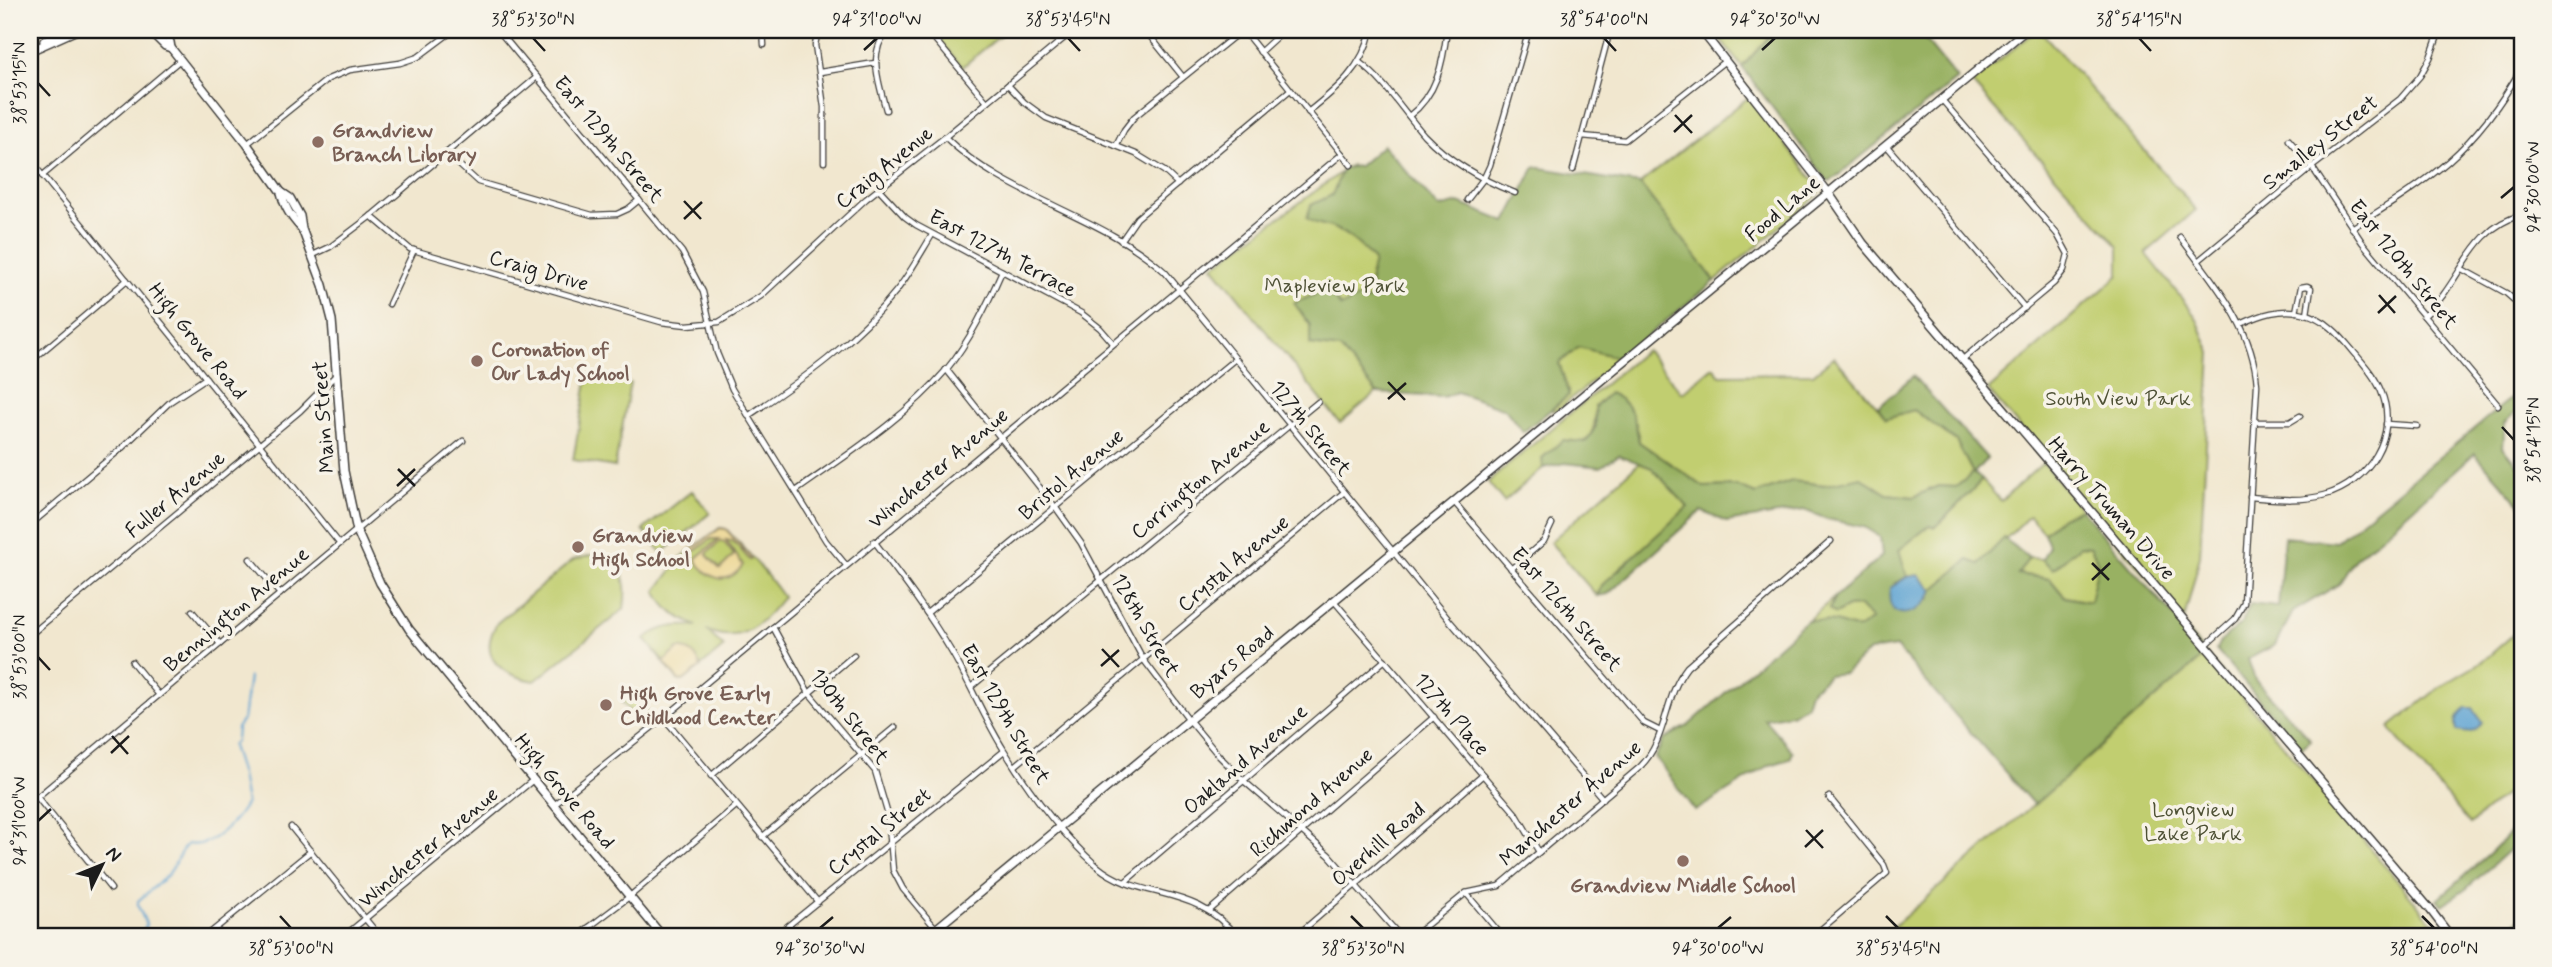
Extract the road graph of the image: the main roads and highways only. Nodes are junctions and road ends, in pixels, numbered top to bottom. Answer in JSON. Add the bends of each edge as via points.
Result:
{"nodes":[{"id":1,"x":61,"y":30,"type":"edge"},
{"id":2,"x":77,"y":30,"type":"edge"},
{"id":3,"x":149,"y":30,"type":"edge"},
{"id":4,"x":160,"y":30,"type":"edge"},
{"id":5,"x":1701,"y":30,"type":"edge"},
{"id":6,"x":2026,"y":30,"type":"edge"},
{"id":7,"x":171,"y":48,"type":"junction"},
{"id":8,"x":31,"y":50,"type":"edge"},
{"id":9,"x":1828,"y":192,"type":"junction"},
{"id":10,"x":1561,"y":413,"type":"joint"},
{"id":11,"x":390,"y":600,"type":"joint"},
{"id":12,"x":663,"y":937,"type":"edge"},
{"id":13,"x":926,"y":937,"type":"edge"},
{"id":14,"x":2451,"y":937,"type":"edge"}],
"edges":[{"from":1,"to":8,"type":"main road"},
{"from":2,"to":8,"type":"main road"},
{"from":3,"to":7,"type":"main road","name":"Main Street"},
{"from":4,"to":7,"type":"main road","name":"Main Street"},
{"from":5,"to":9,"type":"main road","name":"Harry Truman Drive"},
{"from":6,"to":9,"type":"main road","name":"Food Lane"},
{"from":7,"to":11,"type":"main road","name":"Main Street","via":[[300,216],[332,320],[344,471],[357,531]]},
{"from":9,"to":10,"type":"main road","name":"Food Lane"},
{"from":9,"to":14,"type":"main road","name":"Harry Truman Drive","via":[[1863,243]]},
{"from":10,"to":13,"type":"main road","name":"Byars Road"},
{"from":11,"to":12,"type":"main road","name":"High Grove Road"}]}
